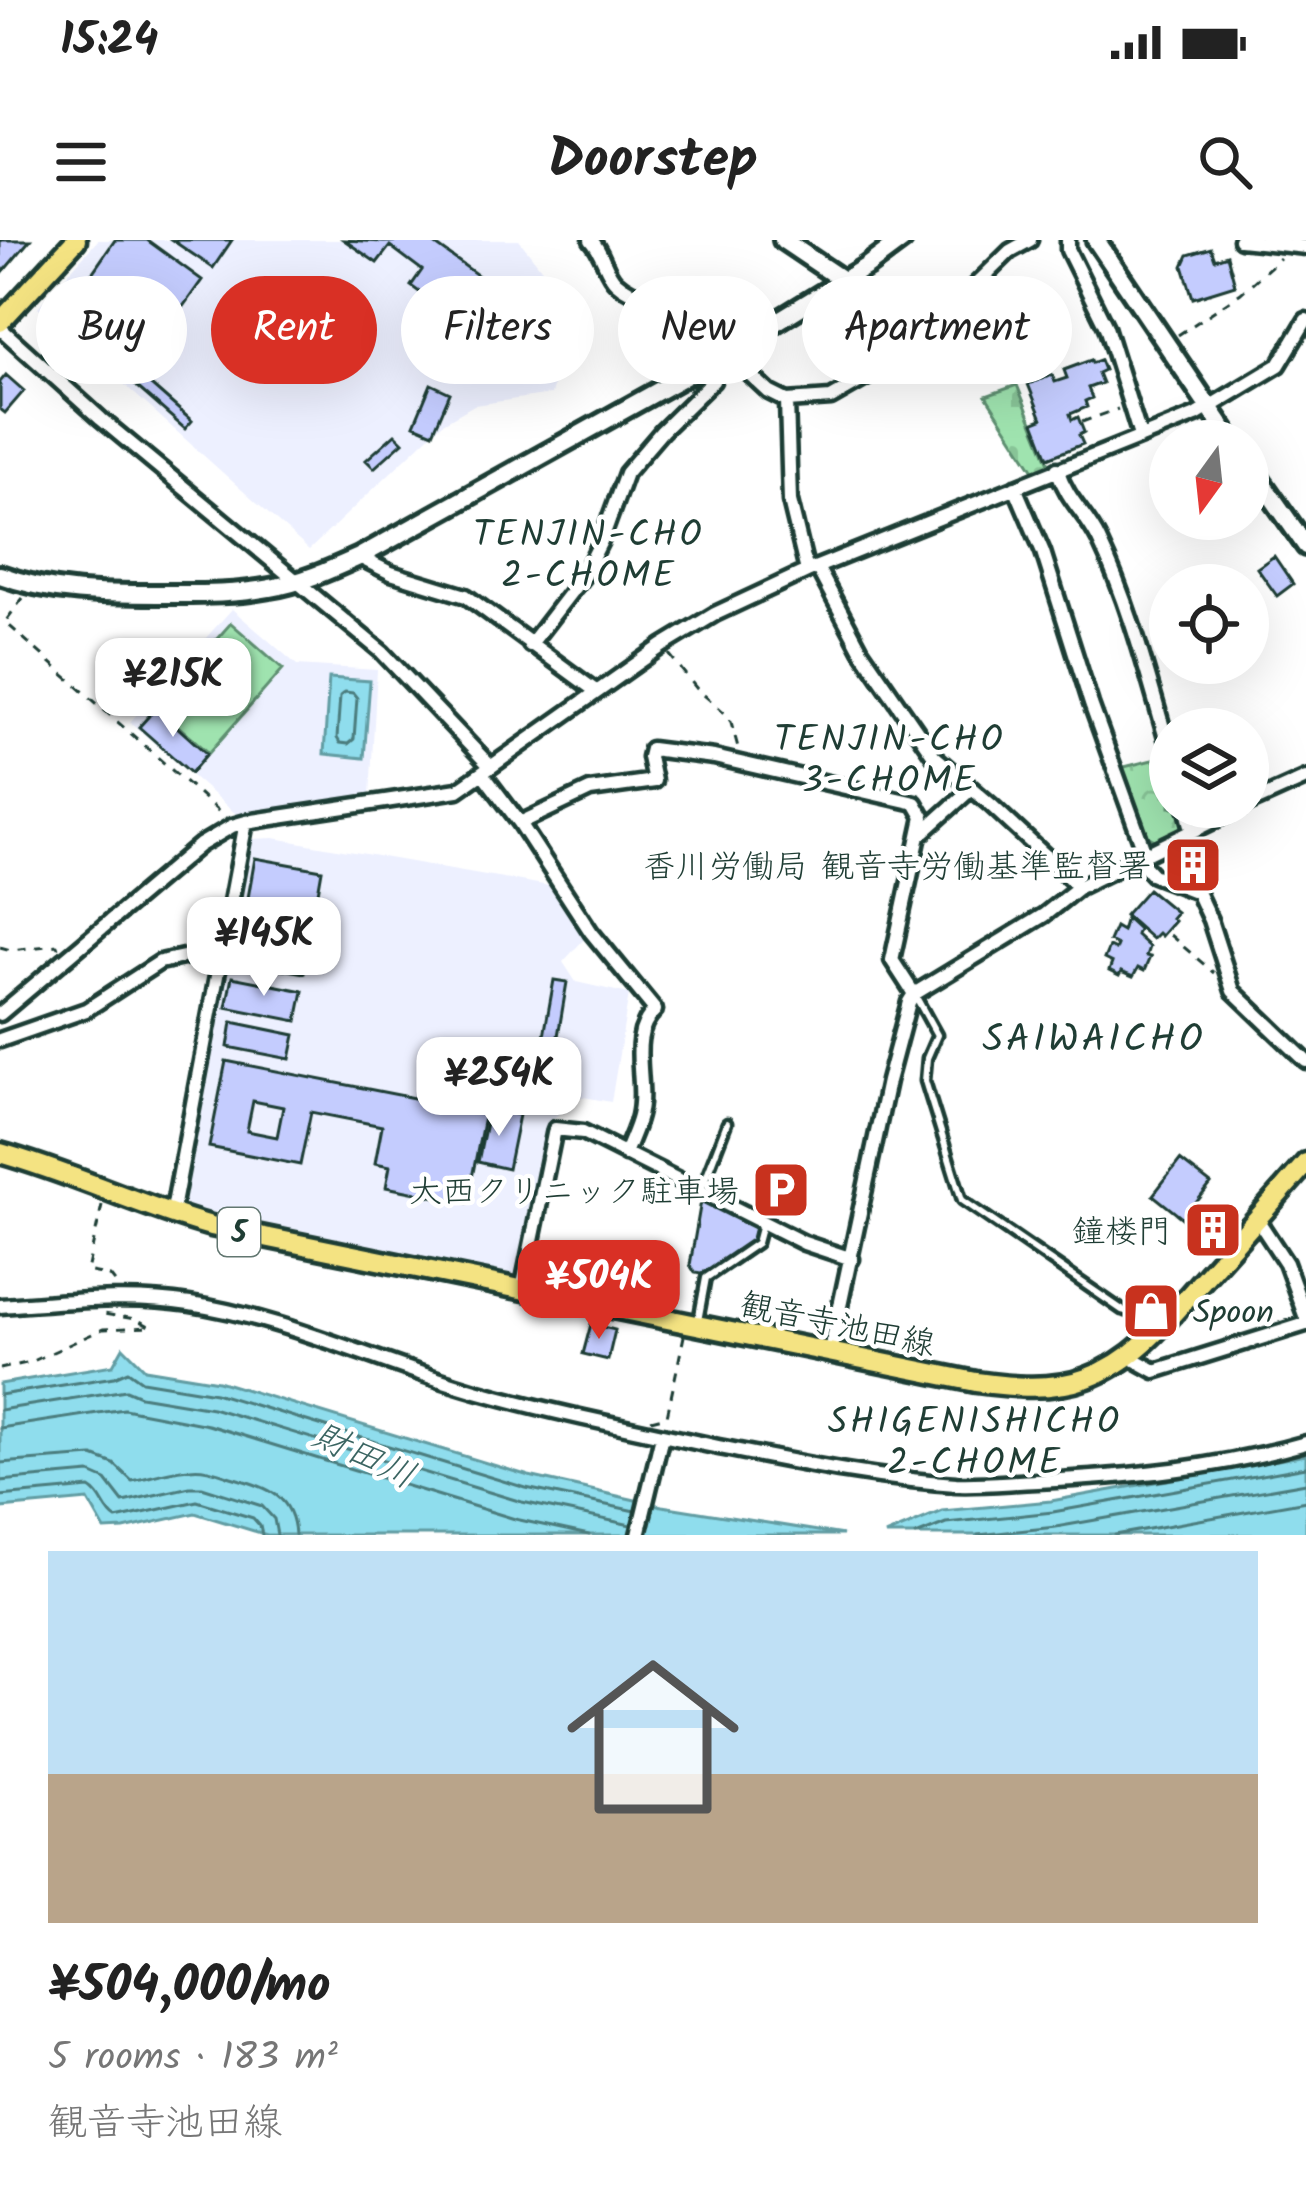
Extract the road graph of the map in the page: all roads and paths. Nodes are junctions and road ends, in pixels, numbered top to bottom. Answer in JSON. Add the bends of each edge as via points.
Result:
{"nodes":[{"id":1,"x":76,"y":240,"type":"edge"},
{"id":2,"x":591,"y":240,"type":"edge"},
{"id":3,"x":783,"y":240,"type":"edge"},
{"id":4,"x":902,"y":240,"type":"edge"},
{"id":5,"x":1030,"y":240,"type":"edge"},
{"id":6,"x":1068,"y":240,"type":"edge"},
{"id":7,"x":1096,"y":240,"type":"edge"},
{"id":8,"x":1240,"y":240,"type":"edge"},
{"id":9,"x":1287,"y":246,"type":"junction"},
{"id":10,"x":1306,"y":248,"type":"edge"},
{"id":11,"x":837,"y":276,"type":"edge"},
{"id":12,"x":851,"y":276,"type":"edge"},
{"id":13,"x":618,"y":283,"type":"edge"},
{"id":14,"x":1306,"y":320,"type":"edge"},
{"id":15,"x":0,"y":325,"type":"edge"},
{"id":16,"x":1301,"y":341,"type":"edge"},
{"id":17,"x":1166,"y":343,"type":"junction"},
{"id":18,"x":670,"y":384,"type":"edge"},
{"id":19,"x":710,"y":384,"type":"edge"},
{"id":20,"x":758,"y":384,"type":"edge"},
{"id":21,"x":787,"y":401,"type":"junction"},
{"id":22,"x":1131,"y":404,"type":"junction"},
{"id":23,"x":1210,"y":407,"type":"junction"},
{"id":24,"x":1218,"y":420,"type":"edge"},
{"id":25,"x":1082,"y":422,"type":"dead end"},
{"id":26,"x":1140,"y":436,"type":"junction"},
{"id":27,"x":1058,"y":469,"type":"junction"},
{"id":28,"x":1015,"y":487,"type":"junction"},
{"id":29,"x":1269,"y":494,"type":"edge"},
{"id":30,"x":1306,"y":546,"type":"edge"},
{"id":31,"x":359,"y":557,"type":"junction"},
{"id":32,"x":812,"y":569,"type":"junction"},
{"id":33,"x":0,"y":575,"type":"edge"},
{"id":34,"x":299,"y":581,"type":"junction"},
{"id":35,"x":28,"y":585,"type":"junction"},
{"id":36,"x":530,"y":645,"type":"junction"},
{"id":37,"x":662,"y":646,"type":"junction"},
{"id":38,"x":597,"y":692,"type":"junction"},
{"id":39,"x":1157,"y":708,"type":"edge"},
{"id":40,"x":743,"y":764,"type":"junction"},
{"id":41,"x":486,"y":770,"type":"junction"},
{"id":42,"x":1306,"y":778,"type":"edge"},
{"id":43,"x":971,"y":789,"type":"junction"},
{"id":44,"x":1269,"y":795,"type":"edge"},
{"id":45,"x":239,"y":824,"type":"junction"},
{"id":46,"x":520,"y":824,"type":"junction"},
{"id":47,"x":1192,"y":829,"type":"edge"},
{"id":48,"x":920,"y":836,"type":"junction"},
{"id":49,"x":1141,"y":856,"type":"junction"},
{"id":50,"x":1079,"y":887,"type":"junction"},
{"id":51,"x":1170,"y":935,"type":"dead end"},
{"id":52,"x":0,"y":947,"type":"edge"},
{"id":53,"x":220,"y":949,"type":"junction"},
{"id":54,"x":62,"y":962,"type":"junction"},
{"id":55,"x":1233,"y":991,"type":"junction"},
{"id":56,"x":914,"y":994,"type":"junction"},
{"id":57,"x":0,"y":1014,"type":"edge"},
{"id":58,"x":0,"y":1040,"type":"edge"},
{"id":59,"x":1306,"y":1061,"type":"edge"},
{"id":60,"x":728,"y":1123,"type":"dead end"},
{"id":61,"x":0,"y":1153,"type":"edge"},
{"id":62,"x":625,"y":1154,"type":"junction"},
{"id":63,"x":1306,"y":1163,"type":"edge"},
{"id":64,"x":107,"y":1189,"type":"junction"},
{"id":65,"x":701,"y":1190,"type":"junction"},
{"id":66,"x":172,"y":1215,"type":"junction"},
{"id":67,"x":1198,"y":1218,"type":"dead end"},
{"id":68,"x":1257,"y":1219,"type":"junction"},
{"id":69,"x":762,"y":1223,"type":"junction"},
{"id":70,"x":1223,"y":1239,"type":"dead end"},
{"id":71,"x":851,"y":1259,"type":"junction"},
{"id":72,"x":523,"y":1290,"type":"junction"},
{"id":73,"x":121,"y":1299,"type":"junction"},
{"id":74,"x":0,"y":1306,"type":"edge"},
{"id":75,"x":96,"y":1313,"type":"dead end"},
{"id":76,"x":1306,"y":1321,"type":"edge"},
{"id":77,"x":692,"y":1324,"type":"junction"},
{"id":78,"x":1159,"y":1328,"type":"junction"},
{"id":79,"x":830,"y":1353,"type":"junction"},
{"id":80,"x":1128,"y":1356,"type":"junction"},
{"id":81,"x":0,"y":1369,"type":"edge"},
{"id":82,"x":624,"y":1426,"type":"junction"},
{"id":83,"x":662,"y":1436,"type":"junction"},
{"id":84,"x":1306,"y":1443,"type":"edge"},
{"id":85,"x":638,"y":1535,"type":"edge"}],
"edges":[{"from":1,"to":15,"type":"main road"},
{"from":2,"to":13,"type":"street"},
{"from":3,"to":11,"type":"street"},
{"from":4,"to":12,"type":"street"},
{"from":5,"to":21,"type":"street","via":[[902,358],[831,398]]},
{"from":6,"to":22,"type":"street"},
{"from":7,"to":17,"type":"street"},
{"from":8,"to":9,"type":"street"},
{"from":9,"to":10,"type":"street"},
{"from":9,"to":17,"type":"path","via":[[1241,293]]},
{"from":14,"to":16,"type":"street"},
{"from":15,"to":34,"type":"street"},
{"from":16,"to":23,"type":"street","via":[[1279,365]]},
{"from":17,"to":23,"type":"street"},
{"from":18,"to":31,"type":"street"},
{"from":19,"to":36,"type":"street","via":[[626,473],[584,575]]},
{"from":20,"to":21,"type":"street"},
{"from":21,"to":32,"type":"street","via":[[790,501]]},
{"from":22,"to":25,"type":"path"},
{"from":22,"to":26,"type":"street"},
{"from":23,"to":24,"type":"street"},
{"from":23,"to":26,"type":"street"},
{"from":26,"to":27,"type":"street"},
{"from":27,"to":28,"type":"street"},
{"from":27,"to":39,"type":"street","via":[[1098,537]]},
{"from":28,"to":32,"type":"street"},
{"from":28,"to":49,"type":"street"},
{"from":29,"to":30,"type":"street"},
{"from":31,"to":34,"type":"street"},
{"from":31,"to":36,"type":"street","via":[[466,596]]},
{"from":32,"to":37,"type":"street"},
{"from":32,"to":43,"type":"street","via":[[934,756]]},
{"from":33,"to":35,"type":"street"},
{"from":34,"to":35,"type":"street","via":[[198,594]]},
{"from":34,"to":41,"type":"street","via":[[382,652]]},
{"from":35,"to":45,"type":"path","via":[[4,622]]},
{"from":36,"to":38,"type":"street"},
{"from":37,"to":38,"type":"street"},
{"from":37,"to":40,"type":"path","via":[[726,714]]},
{"from":38,"to":41,"type":"street"},
{"from":40,"to":46,"type":"street","via":[[651,749],[654,781],[590,790]]},
{"from":40,"to":48,"type":"street","via":[[914,803],[923,817]]},
{"from":41,"to":45,"type":"street","via":[[458,790]]},
{"from":41,"to":46,"type":"street"},
{"from":42,"to":44,"type":"street"},
{"from":43,"to":48,"type":"street"},
{"from":43,"to":50,"type":"street"},
{"from":45,"to":53,"type":"street"},
{"from":45,"to":54,"type":"street","via":[[200,845]]},
{"from":46,"to":62,"type":"street","via":[[591,932],[656,1010],[640,1039],[640,1113]]},
{"from":47,"to":49,"type":"street"},
{"from":48,"to":56,"type":"street","via":[[892,960]]},
{"from":49,"to":50,"type":"street"},
{"from":49,"to":55,"type":"street","via":[[1154,875],[1197,892]]},
{"from":50,"to":56,"type":"street"},
{"from":51,"to":55,"type":"path"},
{"from":52,"to":54,"type":"path","via":[[57,945]]},
{"from":53,"to":58,"type":"street","via":[[160,962],[86,1010]]},
{"from":53,"to":66,"type":"street"},
{"from":54,"to":57,"type":"street"},
{"from":55,"to":59,"type":"street"},
{"from":56,"to":71,"type":"street"},
{"from":56,"to":78,"type":"lane","via":[[937,1035],[925,1082],[962,1199]]},
{"from":60,"to":65,"type":"lane"},
{"from":61,"to":64,"type":"main road","name":"観音寺池田線","number":"5"},
{"from":62,"to":65,"type":"street"},
{"from":62,"to":72,"type":"street","via":[[584,1132],[555,1130]]},
{"from":63,"to":68,"type":"main road","name":"観音寺池田線","number":"5"},
{"from":64,"to":66,"type":"main road","name":"観音寺池田線","number":"5"},
{"from":64,"to":73,"type":"path","via":[[87,1271],[110,1276]]},
{"from":65,"to":69,"type":"street"},
{"from":66,"to":72,"type":"main road","name":"観音寺池田線","number":"5"},
{"from":67,"to":70,"type":"path"},
{"from":68,"to":76,"type":"street","via":[[1286,1263]]},
{"from":68,"to":78,"type":"main road","name":"観音寺池田線","number":"5"},
{"from":69,"to":71,"type":"street"},
{"from":69,"to":77,"type":"lane","via":[[757,1243],[706,1278]]},
{"from":71,"to":79,"type":"street"},
{"from":72,"to":77,"type":"main road","name":"観音寺池田線","number":"5"},
{"from":73,"to":74,"type":"street"},
{"from":73,"to":82,"type":"street","via":[[247,1316],[469,1389]]},
{"from":75,"to":81,"type":"path","via":[[152,1327],[103,1329]]},
{"from":76,"to":80,"type":"street","via":[[1155,1371]]},
{"from":77,"to":79,"type":"main road","name":"観音寺池田線","number":"5"},
{"from":77,"to":82,"type":"path","via":[[668,1416]]},
{"from":78,"to":80,"type":"main road","name":"観音寺池田線","number":"5"},
{"from":79,"to":80,"type":"main road","name":"観音寺池田線","number":"5","via":[[1031,1387],[1082,1380]]},
{"from":82,"to":83,"type":"street"},
{"from":83,"to":84,"type":"street","via":[[849,1473],[961,1484],[1166,1471]]},
{"from":83,"to":85,"type":"street"}]}
